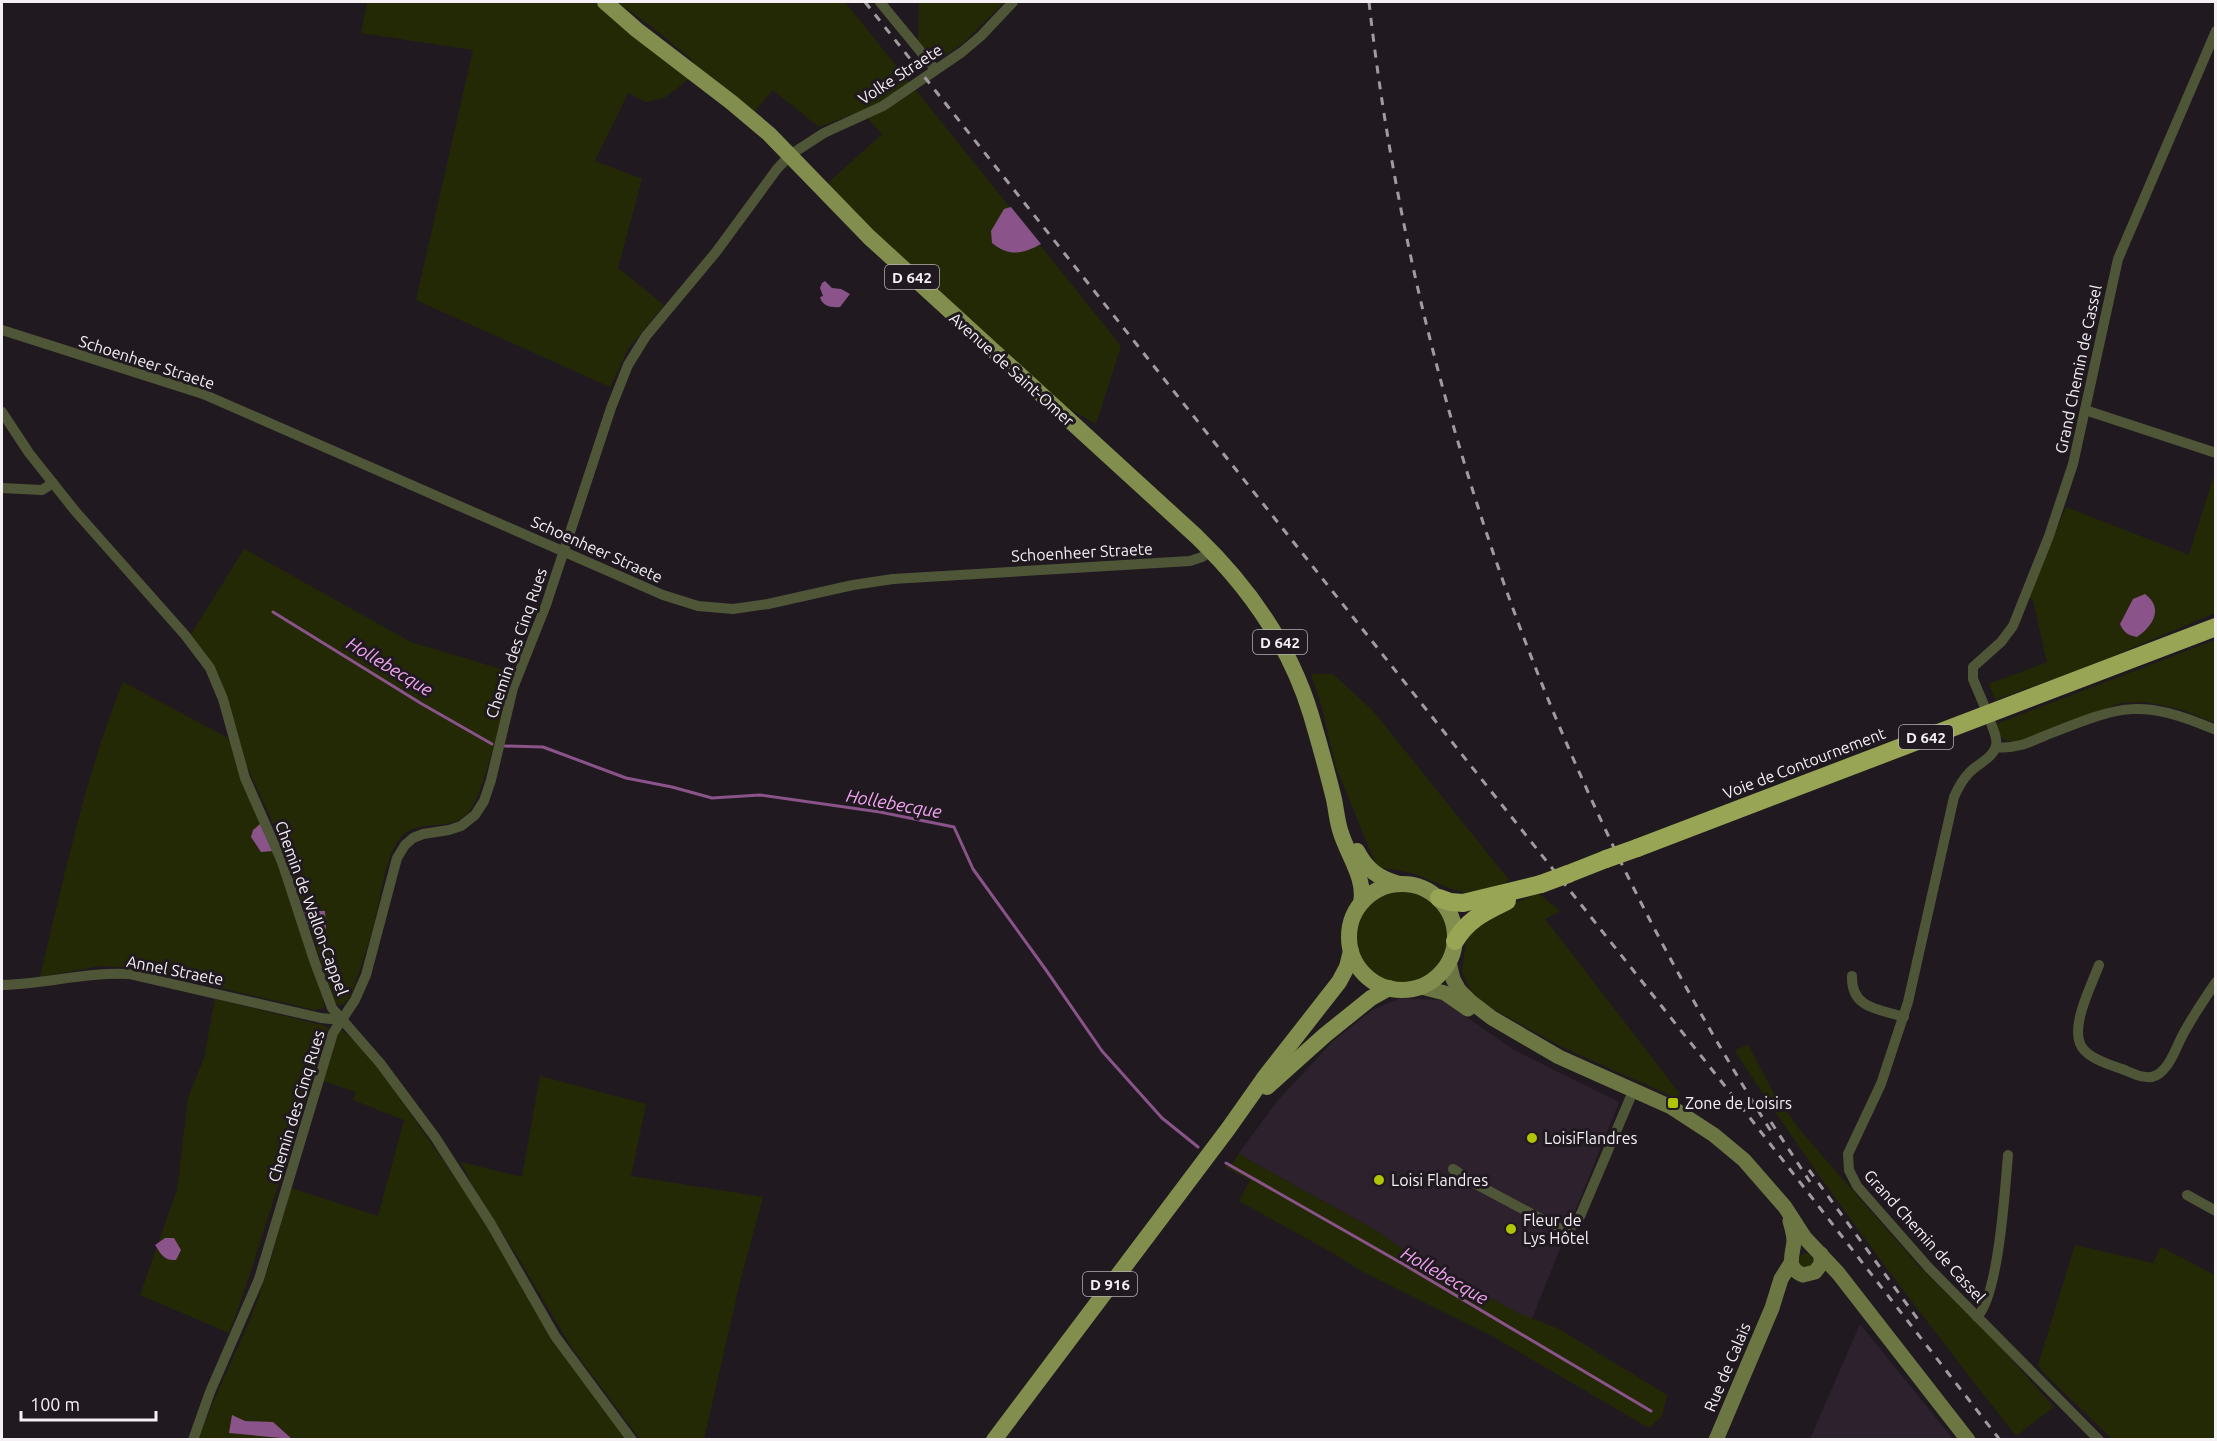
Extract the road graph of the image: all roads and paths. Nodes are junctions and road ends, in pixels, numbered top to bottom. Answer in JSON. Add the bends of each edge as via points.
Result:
{"nodes":[{"id":1,"x":605,"y":2,"type":"edge"},
{"id":2,"x":880,"y":2,"type":"edge"},
{"id":3,"x":1013,"y":2,"type":"edge"},
{"id":4,"x":2216,"y":31,"type":"edge"},
{"id":5,"x":935,"y":69,"type":"junction"},
{"id":6,"x":790,"y":155,"type":"junction"},
{"id":7,"x":2,"y":330,"type":"edge"},
{"id":8,"x":2085,"y":410,"type":"junction"},
{"id":9,"x":2,"y":412,"type":"edge"},
{"id":10,"x":2216,"y":453,"type":"edge"},
{"id":11,"x":53,"y":483,"type":"junction"},
{"id":12,"x":2,"y":488,"type":"edge"},
{"id":13,"x":564,"y":551,"type":"junction"},
{"id":14,"x":1211,"y":551,"type":"junction"},
{"id":15,"x":2216,"y":627,"type":"edge"},
{"id":16,"x":1984,"y":705,"type":"dead end"},
{"id":17,"x":1991,"y":723,"type":"dead end"},
{"id":18,"x":2216,"y":730,"type":"edge"},
{"id":19,"x":1996,"y":747,"type":"junction"},
{"id":20,"x":1334,"y":797,"type":"junction"},
{"id":21,"x":1400,"y":884,"type":"junction"},
{"id":22,"x":1541,"y":884,"type":"junction"},
{"id":23,"x":1439,"y":898,"type":"junction"},
{"id":24,"x":1361,"y":903,"type":"junction"},
{"id":25,"x":1455,"y":941,"type":"junction"},
{"id":26,"x":1351,"y":951,"type":"junction"},
{"id":27,"x":1449,"y":962,"type":"junction"},
{"id":28,"x":2099,"y":965,"type":"dead end"},
{"id":29,"x":1852,"y":976,"type":"dead end"},
{"id":30,"x":2216,"y":982,"type":"edge"},
{"id":31,"x":2,"y":985,"type":"edge"},
{"id":32,"x":1420,"y":987,"type":"junction"},
{"id":33,"x":1389,"y":988,"type":"junction"},
{"id":34,"x":1904,"y":1017,"type":"junction"},
{"id":35,"x":340,"y":1020,"type":"junction"},
{"id":36,"x":1632,"y":1093,"type":"junction"},
{"id":37,"x":1228,"y":1129,"type":"junction"},
{"id":38,"x":2008,"y":1155,"type":"dead end"},
{"id":39,"x":1453,"y":1169,"type":"dead end"},
{"id":40,"x":2187,"y":1195,"type":"dead end"},
{"id":41,"x":2216,"y":1211,"type":"edge"},
{"id":42,"x":1816,"y":1250,"type":"junction"},
{"id":43,"x":1800,"y":1265,"type":"junction"},
{"id":44,"x":1845,"y":1284,"type":"junction"},
{"id":45,"x":1977,"y":1317,"type":"junction"},
{"id":46,"x":2092,"y":1437,"type":"edge"},
{"id":47,"x":193,"y":1440,"type":"edge"},
{"id":48,"x":632,"y":1440,"type":"edge"},
{"id":49,"x":994,"y":1440,"type":"edge"},
{"id":50,"x":1716,"y":1440,"type":"edge"},
{"id":51,"x":1968,"y":1440,"type":"edge"}],
"edges":[{"from":1,"to":6,"type":"main road","name":"Avenue de Saint-Omer","number":"D 642","via":[[746,114]]},
{"from":2,"to":5,"type":"street"},
{"from":3,"to":5,"type":"street","name":"Volke Straete","via":[[972,45]]},
{"from":4,"to":8,"type":"street","name":"Grand Chemin de Cassel","via":[[2118,259]]},
{"from":5,"to":6,"type":"street","name":"Volke Straete","via":[[883,106],[824,133]]},
{"from":6,"to":13,"type":"street","name":"Chemin des Cinq Rues","via":[[632,357],[614,399]]},
{"from":6,"to":14,"type":"main road","name":"Avenue de Saint-Omer","number":"D 642","via":[[876,244]]},
{"from":7,"to":13,"type":"street","name":"Schoenheer Straete","via":[[203,394]]},
{"from":8,"to":10,"type":"street"},
{"from":8,"to":16,"type":"street","name":"Grand Chemin de Cassel","via":[[2061,503],[2016,619],[2001,642],[1973,667],[1973,680]]},
{"from":9,"to":11,"type":"street","name":"Chemin de Wallon-Cappel"},
{"from":11,"to":12,"type":"street","via":[[42,490]]},
{"from":11,"to":35,"type":"street","name":"Chemin de Wallon-Cappel","via":[[210,668],[245,778],[282,862],[329,1002]]},
{"from":13,"to":14,"type":"street","name":"Schoenheer Straete","via":[[674,599],[734,609],[893,579],[1190,561]]},
{"from":13,"to":35,"type":"street","name":"Chemin des Cinq Rues","via":[[513,688],[484,801],[461,826],[418,835],[403,848],[366,975]]},
{"from":14,"to":20,"type":"main road","name":"Avenue de Saint-Omer","number":"D 642","via":[[1256,604],[1289,659],[1310,713]]},
{"from":15,"to":22,"type":"highway","name":"Voie de Contournement","number":"D 642","bridge":true},
{"from":17,"to":19,"type":"street"},
{"from":18,"to":19,"type":"street","via":[[2167,712],[2130,708],[2103,713],[2017,746]]},
{"from":19,"to":34,"type":"street","name":"Grand Chemin de Cassel","via":[[1967,774],[1954,797]]},
{"from":20,"to":21,"type":"main road","name":"Avenue de Saint-Omer","number":"D 642","via":[[1365,865],[1377,876]]},
{"from":20,"to":24,"type":"main road","name":"Avenue de Saint-Omer","number":"D 642","via":[[1339,828],[1362,885]]},
{"from":21,"to":23,"type":"main road","via":[[1418,886]]},
{"from":21,"to":24,"type":"main road","via":[[1380,889]]},
{"from":22,"to":23,"type":"highway","name":"Voie de Contournement","via":[[1463,903]]},
{"from":22,"to":25,"type":"highway","name":"Voie de Contournement","via":[[1477,916]]},
{"from":23,"to":25,"type":"main road","via":[[1452,918]]},
{"from":24,"to":26,"type":"main road","via":[[1350,926]]},
{"from":25,"to":27,"type":"main road"},
{"from":26,"to":33,"type":"main road","via":[[1367,977]]},
{"from":26,"to":37,"type":"main road","number":"D 916","via":[[1339,982]]},
{"from":27,"to":32,"type":"main road","via":[[1437,977]]},
{"from":27,"to":36,"type":"main road","via":[[1457,987],[1479,1009],[1542,1048]]},
{"from":28,"to":30,"type":"street","via":[[2077,1029],[2078,1042],[2092,1056],[2147,1077],[2156,1076],[2165,1066]]},
{"from":29,"to":34,"type":"street","via":[[1852,989],[1860,1002]]},
{"from":31,"to":35,"type":"street","name":"Annel Straete","via":[[129,974]]},
{"from":32,"to":33,"type":"main road"},
{"from":32,"to":36,"type":"main road","via":[[1445,993],[1537,1054],[1588,1079]]},
{"from":33,"to":37,"type":"main road","number":"D 916","via":[[1309,1048]]},
{"from":34,"to":45,"type":"street","name":"Grand Chemin de Cassel","via":[[1881,1084],[1850,1149],[1849,1170],[1857,1185],[1917,1255]]},
{"from":35,"to":47,"type":"street","name":"Chemin des Cinq Rues","via":[[259,1279]]},
{"from":35,"to":48,"type":"street","name":"Chemin de Wallon-Cappel","via":[[375,1056],[435,1137],[555,1335]]},
{"from":36,"to":39,"type":"street","via":[[1578,1221],[1569,1229],[1558,1228]]},
{"from":36,"to":42,"type":"main road","via":[[1689,1118],[1738,1155],[1778,1198]]},
{"from":36,"to":43,"type":"main road","via":[[1698,1133],[1772,1198],[1789,1219]]},
{"from":37,"to":49,"type":"main road","number":"D 916"},
{"from":38,"to":45,"type":"street","via":[[1998,1253],[1985,1305]]},
{"from":40,"to":41,"type":"street"},
{"from":42,"to":43,"type":"main road","name":"Rue de Calais","via":[[1821,1264]]},
{"from":42,"to":43,"type":"main road","via":[[1801,1244]]},
{"from":42,"to":44,"type":"main road"},
{"from":43,"to":44,"type":"main road","via":[[1830,1274]]},
{"from":43,"to":50,"type":"main road","name":"Rue de Calais","via":[[1781,1279]]},
{"from":44,"to":51,"type":"main road"},
{"from":45,"to":46,"type":"street","name":"Grand Chemin de Cassel"}]}
